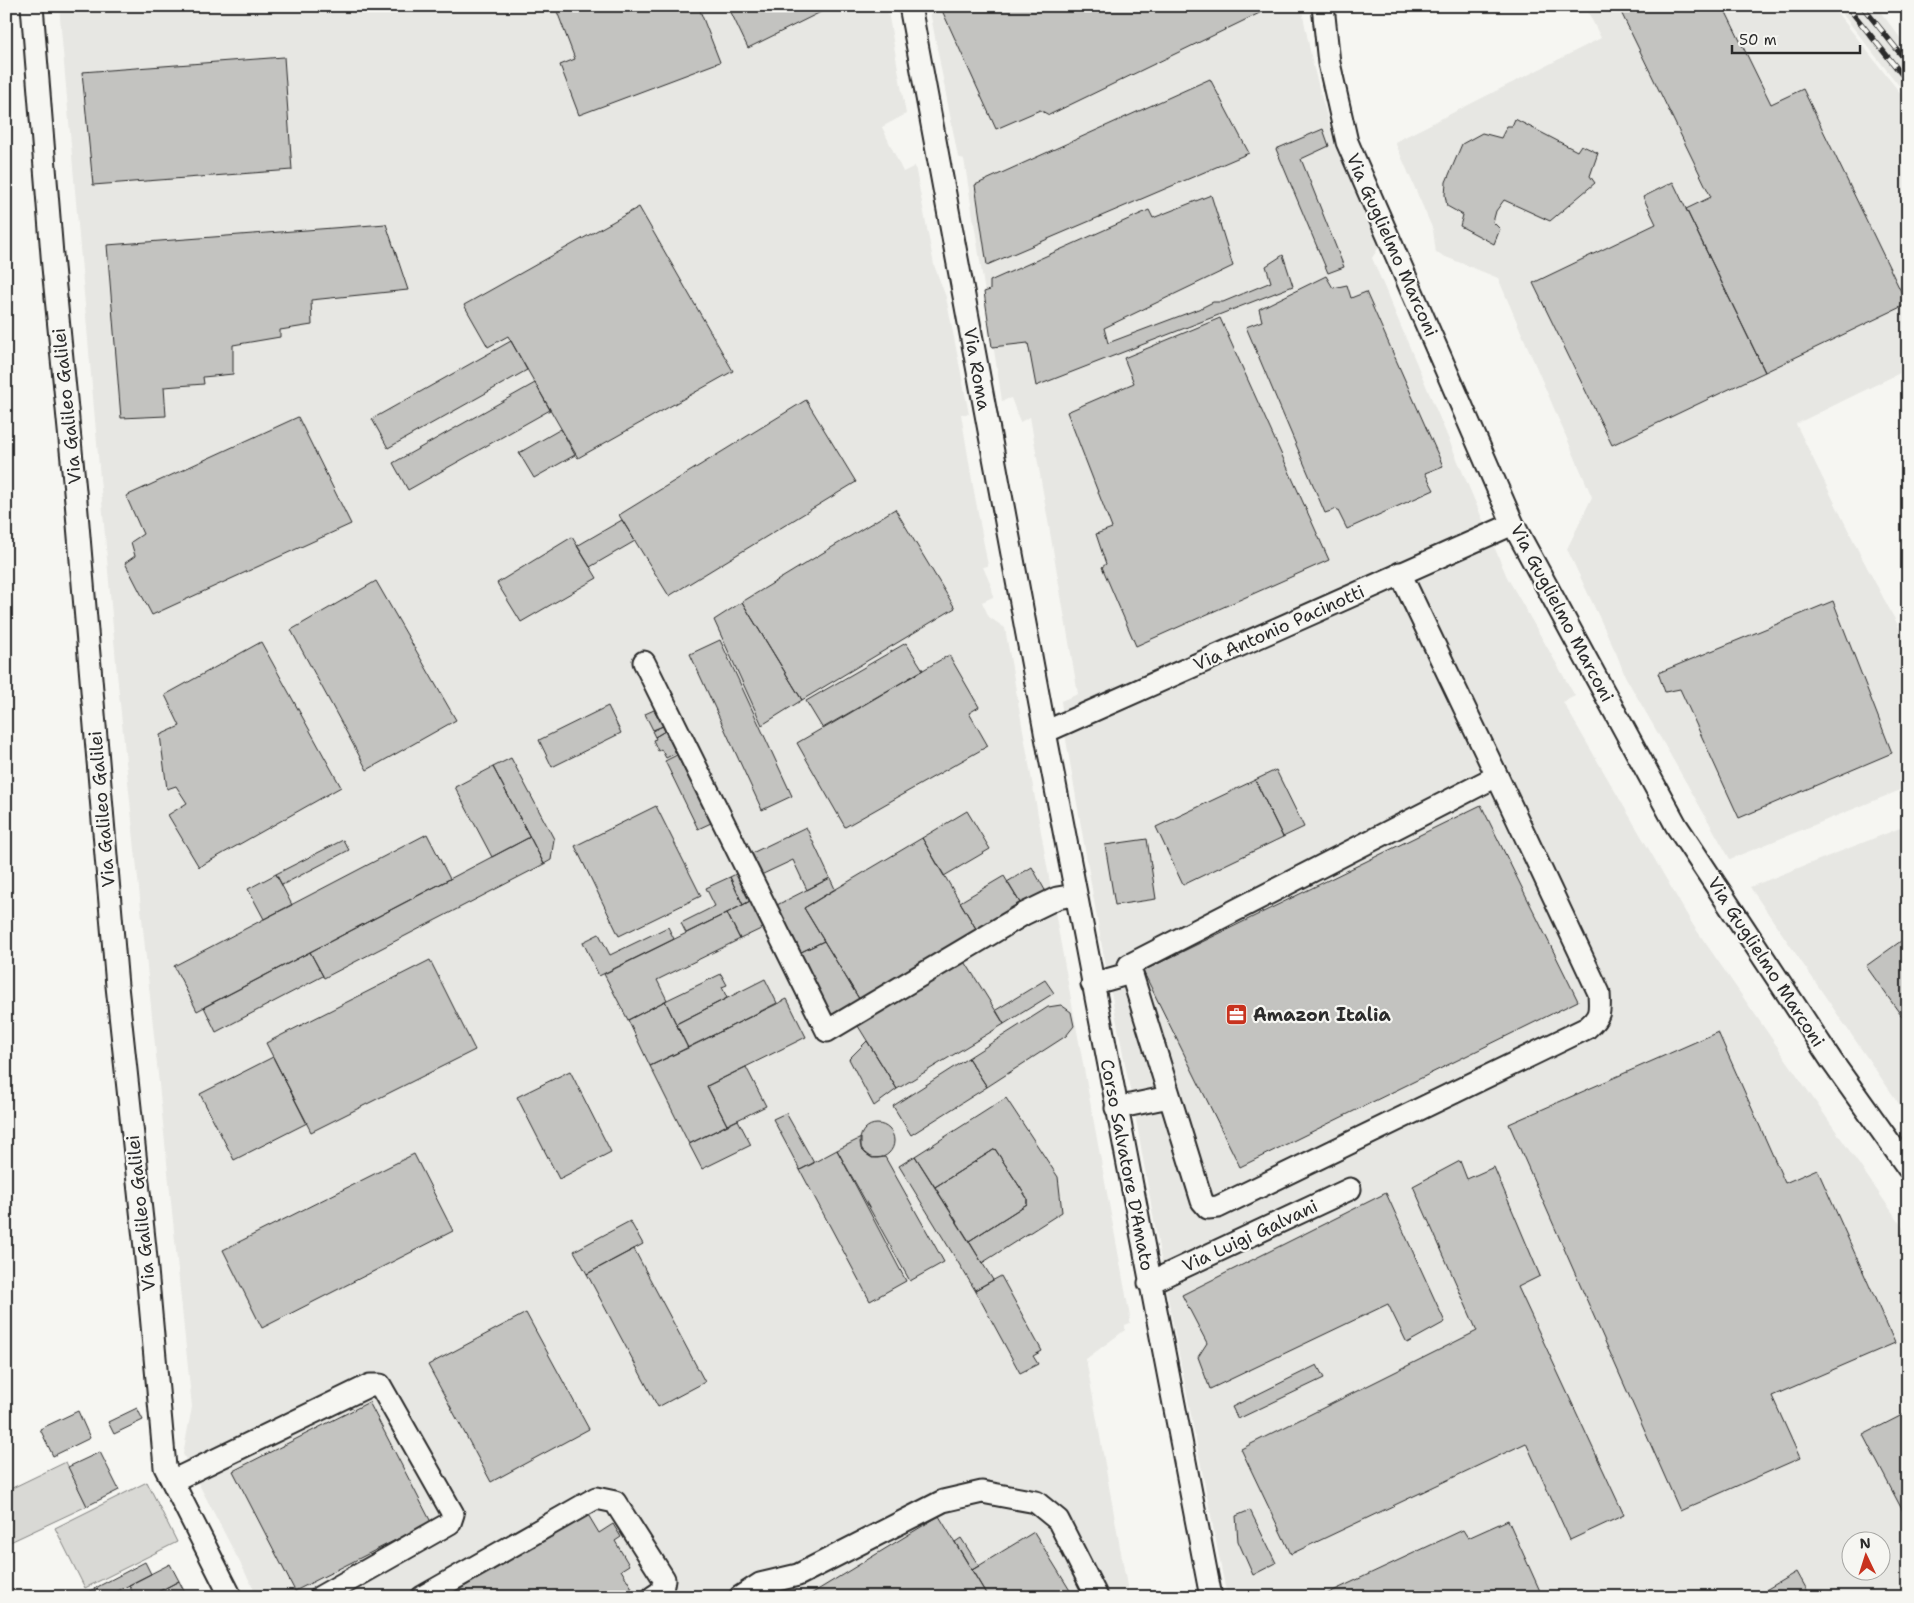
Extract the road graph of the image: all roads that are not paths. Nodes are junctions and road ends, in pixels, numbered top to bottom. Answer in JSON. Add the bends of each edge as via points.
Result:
{"nodes":[{"id":1,"x":32,"y":6,"type":"edge"},
{"id":2,"x":910,"y":6,"type":"edge"},
{"id":3,"x":1323,"y":6,"type":"edge"},
{"id":4,"x":1513,"y":524,"type":"junction"},
{"id":5,"x":1400,"y":573,"type":"junction"},
{"id":6,"x":644,"y":662,"type":"dead end"},
{"id":7,"x":1045,"y":732,"type":"junction"},
{"id":8,"x":1497,"y":776,"type":"junction"},
{"id":9,"x":1075,"y":895,"type":"junction"},
{"id":10,"x":1131,"y":973,"type":"junction"},
{"id":11,"x":1092,"y":984,"type":"junction"},
{"id":12,"x":1169,"y":1097,"type":"junction"},
{"id":13,"x":1116,"y":1108,"type":"junction"},
{"id":14,"x":1908,"y":1168,"type":"edge"},
{"id":15,"x":1350,"y":1189,"type":"dead end"},
{"id":16,"x":1149,"y":1283,"type":"junction"},
{"id":17,"x":172,"y":1481,"type":"junction"},
{"id":18,"x":231,"y":1597,"type":"edge"},
{"id":19,"x":320,"y":1597,"type":"edge"},
{"id":20,"x":422,"y":1597,"type":"edge"},
{"id":21,"x":652,"y":1597,"type":"edge"},
{"id":22,"x":740,"y":1597,"type":"edge"},
{"id":23,"x":1097,"y":1597,"type":"edge"},
{"id":24,"x":1211,"y":1597,"type":"edge"}],
"edges":[{"from":1,"to":17,"type":"street","name":"Via Galileo Galilei","via":[[117,986],[165,1466]]},
{"from":2,"to":7,"type":"street","name":"Via Roma"},
{"from":3,"to":4,"type":"street","name":"Via Guglielmo Marconi","via":[[1329,63],[1347,142]]},
{"from":4,"to":5,"type":"street","name":"Via Antonio Pacinotti"},
{"from":4,"to":14,"type":"street","name":"Via Guglielmo Marconi","via":[[1676,825],[1831,1060]]},
{"from":5,"to":7,"type":"street","name":"Via Antonio Pacinotti"},
{"from":5,"to":8,"type":"street"},
{"from":6,"to":9,"type":"street","via":[[827,1031],[1024,914],[1058,898]]},
{"from":7,"to":9,"type":"street","name":"Corso Salvatore D'Amato"},
{"from":8,"to":10,"type":"street","via":[[1129,965]]},
{"from":8,"to":12,"type":"street","via":[[1599,993],[1597,1019],[1587,1028],[1218,1207],[1208,1208],[1202,1201]]},
{"from":9,"to":11,"type":"street","name":"Corso Salvatore D'Amato"},
{"from":10,"to":11,"type":"street"},
{"from":10,"to":12,"type":"street"},
{"from":11,"to":13,"type":"street","name":"Corso Salvatore D'Amato"},
{"from":12,"to":13,"type":"street"},
{"from":13,"to":16,"type":"street","name":"Corso Salvatore D'Amato"},
{"from":15,"to":16,"type":"street","name":"Via Luigi Galvani"},
{"from":16,"to":24,"type":"street","name":"Corso Salvatore D'Amato"},
{"from":17,"to":18,"type":"street","name":"Via Galileo Galilei"},
{"from":17,"to":19,"type":"street","via":[[370,1385],[380,1385],[453,1514],[450,1523]]},
{"from":20,"to":21,"type":"street","via":[[596,1498],[615,1502],[664,1579],[662,1591]]},
{"from":22,"to":23,"type":"street","via":[[760,1584],[798,1574],[943,1501],[982,1492],[1036,1502],[1058,1520]]}]}
